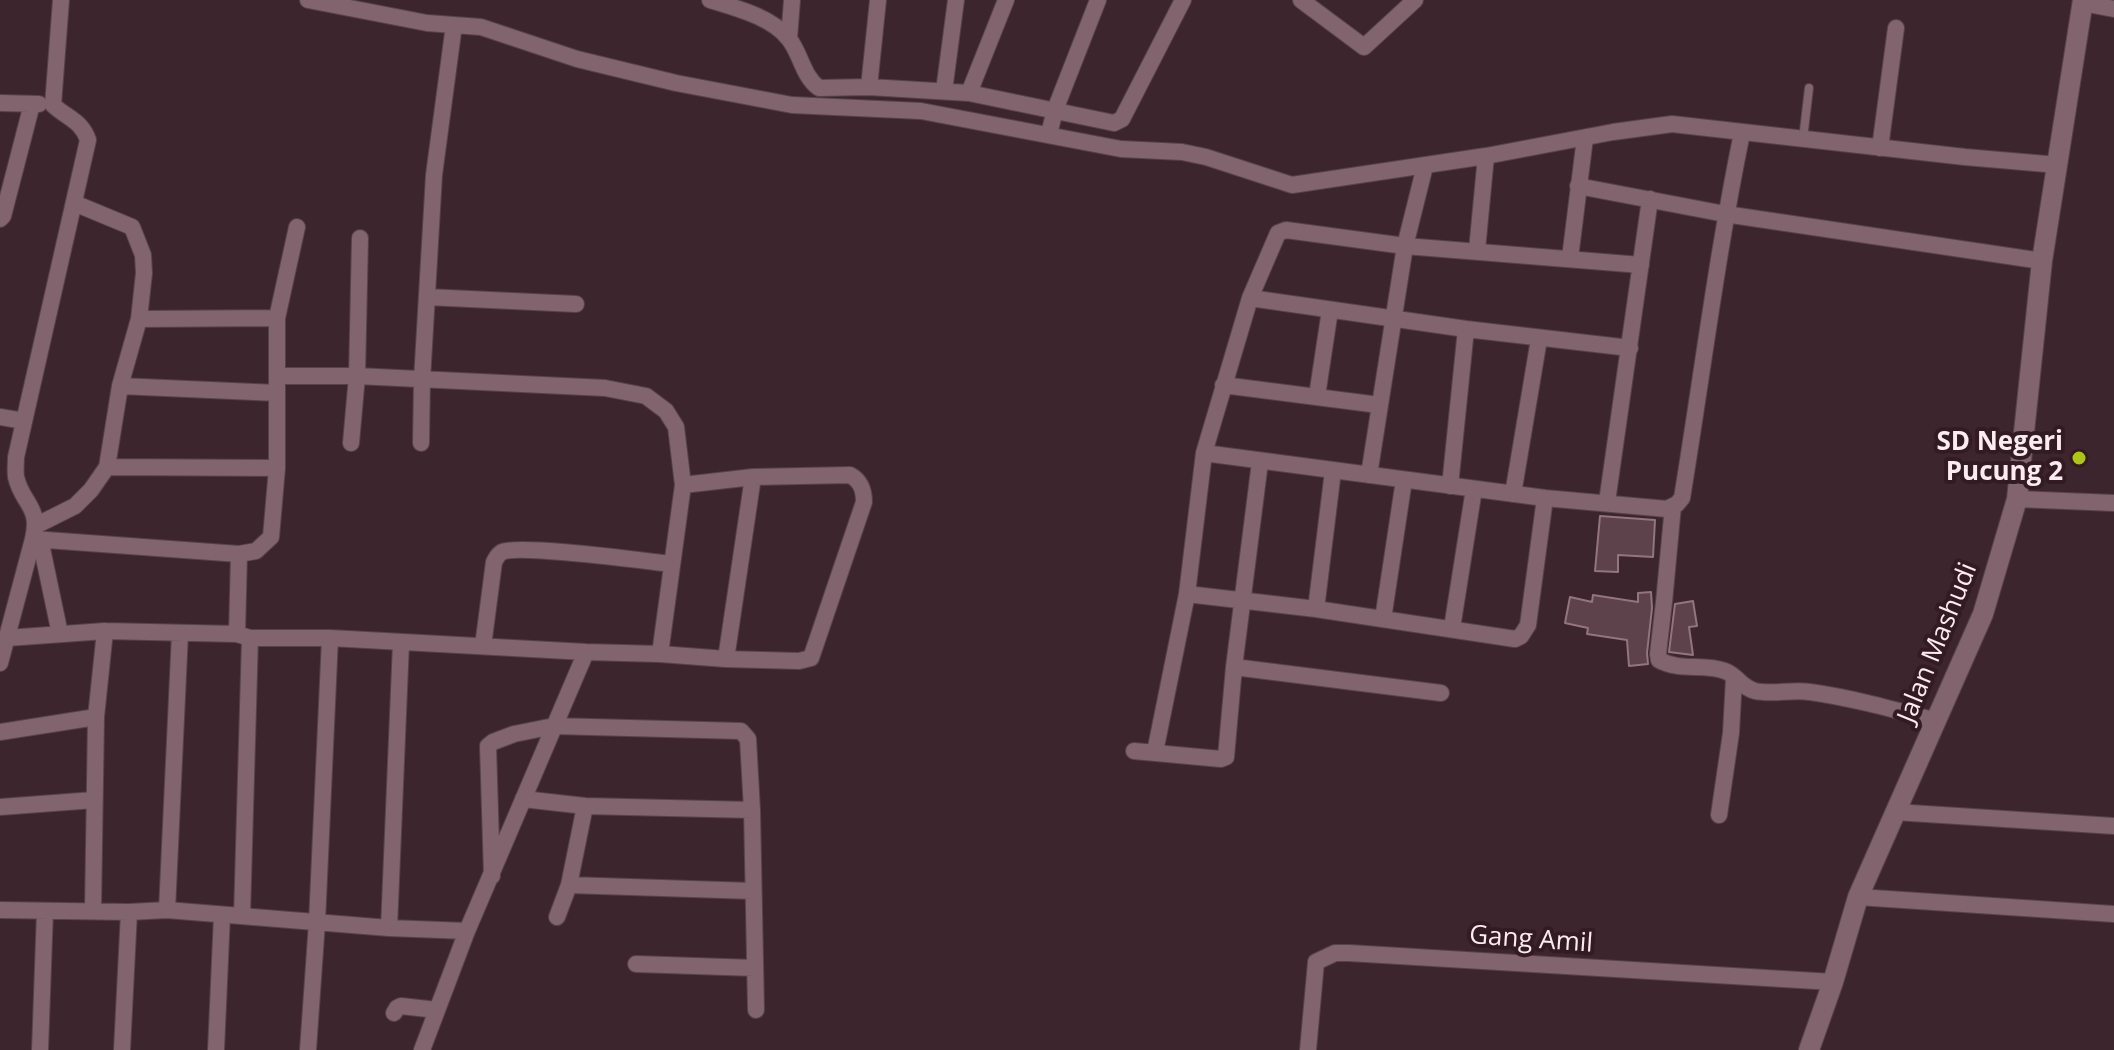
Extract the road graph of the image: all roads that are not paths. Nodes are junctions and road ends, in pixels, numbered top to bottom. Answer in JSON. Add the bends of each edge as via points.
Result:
{"nodes":[{"id":1,"x":61,"y":0,"type":"edge"},
{"id":2,"x":308,"y":0,"type":"edge"},
{"id":3,"x":710,"y":0,"type":"edge"},
{"id":4,"x":792,"y":0,"type":"edge"},
{"id":5,"x":878,"y":0,"type":"edge"},
{"id":6,"x":956,"y":0,"type":"edge"},
{"id":7,"x":1006,"y":0,"type":"edge"},
{"id":8,"x":1098,"y":0,"type":"edge"},
{"id":9,"x":1183,"y":0,"type":"edge"},
{"id":10,"x":1301,"y":0,"type":"edge"},
{"id":11,"x":1415,"y":0,"type":"edge"},
{"id":12,"x":2082,"y":1,"type":"edge"},
{"id":13,"x":2114,"y":9,"type":"edge"},
{"id":14,"x":454,"y":25,"type":"junction"},
{"id":15,"x":1896,"y":28,"type":"dead end"},
{"id":16,"x":789,"y":39,"type":"junction"},
{"id":17,"x":869,"y":87,"type":"junction"},
{"id":18,"x":1809,"y":88,"type":"dead end"},
{"id":19,"x":944,"y":91,"type":"junction"},
{"id":20,"x":969,"y":93,"type":"junction"},
{"id":21,"x":0,"y":103,"type":"edge"},
{"id":22,"x":32,"y":104,"type":"junction"},
{"id":23,"x":53,"y":105,"type":"junction"},
{"id":24,"x":1055,"y":110,"type":"junction"},
{"id":25,"x":1742,"y":133,"type":"junction"},
{"id":26,"x":1049,"y":134,"type":"junction"},
{"id":27,"x":1585,"y":138,"type":"junction"},
{"id":28,"x":1803,"y":140,"type":"junction"},
{"id":29,"x":1880,"y":148,"type":"junction"},
{"id":30,"x":1486,"y":156,"type":"junction"},
{"id":31,"x":2058,"y":165,"type":"junction"},
{"id":32,"x":1425,"y":166,"type":"junction"},
{"id":33,"x":1578,"y":186,"type":"junction"},
{"id":34,"x":1650,"y":199,"type":"junction"},
{"id":35,"x":74,"y":203,"type":"junction"},
{"id":36,"x":1725,"y":214,"type":"junction"},
{"id":37,"x":0,"y":219,"type":"edge"},
{"id":38,"x":297,"y":227,"type":"dead end"},
{"id":39,"x":360,"y":238,"type":"dead end"},
{"id":40,"x":1405,"y":246,"type":"junction"},
{"id":41,"x":1477,"y":250,"type":"junction"},
{"id":42,"x":1570,"y":258,"type":"junction"},
{"id":43,"x":2042,"y":261,"type":"junction"},
{"id":44,"x":1641,"y":265,"type":"junction"},
{"id":45,"x":427,"y":297,"type":"junction"},
{"id":46,"x":1250,"y":298,"type":"junction"},
{"id":47,"x":576,"y":304,"type":"dead end"},
{"id":48,"x":1330,"y":310,"type":"junction"},
{"id":49,"x":277,"y":318,"type":"junction"},
{"id":50,"x":139,"y":319,"type":"junction"},
{"id":51,"x":1393,"y":319,"type":"junction"},
{"id":52,"x":1466,"y":329,"type":"junction"},
{"id":53,"x":1539,"y":339,"type":"junction"},
{"id":54,"x":1630,"y":348,"type":"junction"},
{"id":55,"x":357,"y":376,"type":"junction"},
{"id":56,"x":422,"y":380,"type":"junction"},
{"id":57,"x":277,"y":384,"type":"junction"},
{"id":58,"x":1223,"y":385,"type":"junction"},
{"id":59,"x":120,"y":386,"type":"junction"},
{"id":60,"x":1317,"y":396,"type":"junction"},
{"id":61,"x":1379,"y":405,"type":"junction"},
{"id":62,"x":0,"y":417,"type":"edge"},
{"id":63,"x":24,"y":421,"type":"junction"},
{"id":64,"x":351,"y":443,"type":"dead end"},
{"id":65,"x":421,"y":443,"type":"dead end"},
{"id":66,"x":1204,"y":453,"type":"junction"},
{"id":67,"x":1260,"y":462,"type":"junction"},
{"id":68,"x":107,"y":467,"type":"junction"},
{"id":69,"x":277,"y":468,"type":"junction"},
{"id":70,"x":1333,"y":471,"type":"junction"},
{"id":71,"x":1369,"y":475,"type":"junction"},
{"id":72,"x":753,"y":477,"type":"junction"},
{"id":73,"x":1404,"y":480,"type":"junction"},
{"id":74,"x":683,"y":485,"type":"junction"},
{"id":75,"x":1450,"y":486,"type":"junction"},
{"id":76,"x":1474,"y":489,"type":"junction"},
{"id":77,"x":1513,"y":494,"type":"junction"},
{"id":78,"x":1545,"y":498,"type":"junction"},
{"id":79,"x":2017,"y":499,"type":"junction"},
{"id":80,"x":1607,"y":502,"type":"junction"},
{"id":81,"x":2114,"y":503,"type":"edge"},
{"id":82,"x":1673,"y":506,"type":"junction"},
{"id":83,"x":37,"y":534,"type":"junction"},
{"id":84,"x":239,"y":554,"type":"junction"},
{"id":85,"x":672,"y":564,"type":"junction"},
{"id":86,"x":1187,"y":594,"type":"junction"},
{"id":87,"x":1244,"y":602,"type":"junction"},
{"id":88,"x":1316,"y":609,"type":"junction"},
{"id":89,"x":1383,"y":619,"type":"junction"},
{"id":90,"x":1452,"y":628,"type":"junction"},
{"id":91,"x":105,"y":631,"type":"junction"},
{"id":92,"x":180,"y":633,"type":"junction"},
{"id":93,"x":60,"y":634,"type":"junction"},
{"id":94,"x":243,"y":636,"type":"junction"},
{"id":95,"x":7,"y":638,"type":"junction"},
{"id":96,"x":330,"y":638,"type":"junction"},
{"id":97,"x":401,"y":643,"type":"junction"},
{"id":98,"x":483,"y":646,"type":"junction"},
{"id":99,"x":586,"y":652,"type":"junction"},
{"id":100,"x":660,"y":654,"type":"junction"},
{"id":101,"x":726,"y":659,"type":"junction"},
{"id":102,"x":0,"y":663,"type":"edge"},
{"id":103,"x":1234,"y":667,"type":"junction"},
{"id":104,"x":1734,"y":678,"type":"junction"},
{"id":105,"x":1441,"y":693,"type":"dead end"},
{"id":106,"x":96,"y":717,"type":"junction"},
{"id":107,"x":1936,"y":721,"type":"junction"},
{"id":108,"x":554,"y":726,"type":"junction"},
{"id":109,"x":0,"y":732,"type":"edge"},
{"id":110,"x":1134,"y":751,"type":"dead end"},
{"id":111,"x":1155,"y":752,"type":"junction"},
{"id":112,"x":523,"y":799,"type":"junction"},
{"id":113,"x":94,"y":800,"type":"junction"},
{"id":114,"x":585,"y":806,"type":"junction"},
{"id":115,"x":0,"y":807,"type":"edge"},
{"id":116,"x":752,"y":810,"type":"junction"},
{"id":117,"x":1895,"y":812,"type":"junction"},
{"id":118,"x":1719,"y":815,"type":"dead end"},
{"id":119,"x":2114,"y":826,"type":"edge"},
{"id":120,"x":492,"y":876,"type":"junction"},
{"id":121,"x":569,"y":885,"type":"junction"},
{"id":122,"x":753,"y":891,"type":"junction"},
{"id":123,"x":1858,"y":897,"type":"junction"},
{"id":124,"x":0,"y":910,"type":"edge"},
{"id":125,"x":93,"y":910,"type":"junction"},
{"id":126,"x":167,"y":910,"type":"junction"},
{"id":127,"x":45,"y":911,"type":"junction"},
{"id":128,"x":129,"y":912,"type":"junction"},
{"id":129,"x":2114,"y":914,"type":"edge"},
{"id":130,"x":222,"y":915,"type":"junction"},
{"id":131,"x":242,"y":916,"type":"junction"},
{"id":132,"x":557,"y":917,"type":"dead end"},
{"id":133,"x":317,"y":922,"type":"junction"},
{"id":134,"x":389,"y":928,"type":"junction"},
{"id":135,"x":467,"y":931,"type":"junction"},
{"id":136,"x":636,"y":964,"type":"dead end"},
{"id":137,"x":755,"y":968,"type":"junction"},
{"id":138,"x":1833,"y":982,"type":"junction"},
{"id":139,"x":437,"y":1010,"type":"junction"},
{"id":140,"x":756,"y":1010,"type":"dead end"},
{"id":141,"x":394,"y":1013,"type":"dead end"},
{"id":142,"x":40,"y":1050,"type":"edge"},
{"id":143,"x":122,"y":1050,"type":"edge"},
{"id":144,"x":216,"y":1050,"type":"edge"},
{"id":145,"x":308,"y":1050,"type":"edge"},
{"id":146,"x":422,"y":1050,"type":"edge"},
{"id":147,"x":1308,"y":1050,"type":"edge"},
{"id":148,"x":1809,"y":1050,"type":"edge"}],
"edges":[{"from":1,"to":23,"type":"street"},
{"from":2,"to":14,"type":"street"},
{"from":3,"to":16,"type":"street","via":[[769,23]]},
{"from":4,"to":16,"type":"street"},
{"from":5,"to":17,"type":"street"},
{"from":6,"to":19,"type":"street"},
{"from":7,"to":20,"type":"street"},
{"from":8,"to":24,"type":"street"},
{"from":9,"to":24,"type":"street","via":[[1119,121]]},
{"from":10,"to":11,"type":"street","via":[[1364,47]]},
{"from":12,"to":13,"type":"street"},
{"from":12,"to":31,"type":"street","name":"Jalan Mashudi"},
{"from":14,"to":26,"type":"street","via":[[481,27],[577,59],[676,83],[792,105],[921,111]]},
{"from":14,"to":45,"type":"street","via":[[434,175]]},
{"from":15,"to":29,"type":"street"},
{"from":16,"to":17,"type":"street","via":[[815,86]]},
{"from":17,"to":19,"type":"street"},
{"from":18,"to":28,"type":"lane"},
{"from":19,"to":20,"type":"street"},
{"from":20,"to":24,"type":"street"},
{"from":21,"to":22,"type":"street"},
{"from":22,"to":23,"type":"street"},
{"from":22,"to":37,"type":"street"},
{"from":23,"to":35,"type":"street","via":[[79,122],[88,140]]},
{"from":24,"to":26,"type":"street"},
{"from":25,"to":27,"type":"street","via":[[1672,124]]},
{"from":25,"to":28,"type":"street"},
{"from":25,"to":36,"type":"street"},
{"from":26,"to":32,"type":"street","via":[[1121,149],[1206,157],[1292,185]]},
{"from":27,"to":30,"type":"street"},
{"from":27,"to":33,"type":"street"},
{"from":28,"to":29,"type":"street"},
{"from":29,"to":31,"type":"street"},
{"from":30,"to":32,"type":"street"},
{"from":30,"to":41,"type":"street"},
{"from":31,"to":43,"type":"street","name":"Jalan Mashudi"},
{"from":32,"to":40,"type":"street"},
{"from":33,"to":34,"type":"street"},
{"from":33,"to":42,"type":"street"},
{"from":34,"to":36,"type":"street"},
{"from":34,"to":44,"type":"street"},
{"from":35,"to":50,"type":"street","via":[[132,227],[145,262]]},
{"from":35,"to":63,"type":"street"},
{"from":36,"to":43,"type":"street"},
{"from":36,"to":82,"type":"street","via":[[1682,498]]},
{"from":38,"to":49,"type":"street"},
{"from":39,"to":55,"type":"street"},
{"from":40,"to":41,"type":"street"},
{"from":40,"to":46,"type":"street","via":[[1282,231]]},
{"from":40,"to":51,"type":"street"},
{"from":41,"to":42,"type":"street"},
{"from":42,"to":44,"type":"street"},
{"from":43,"to":79,"type":"street","name":"Jalan Mashudi"},
{"from":44,"to":54,"type":"street"},
{"from":45,"to":47,"type":"street"},
{"from":45,"to":56,"type":"street"},
{"from":46,"to":48,"type":"street"},
{"from":46,"to":58,"type":"street"},
{"from":48,"to":51,"type":"street"},
{"from":48,"to":60,"type":"street"},
{"from":49,"to":50,"type":"street"},
{"from":49,"to":57,"type":"street"},
{"from":50,"to":59,"type":"street"},
{"from":51,"to":52,"type":"street"},
{"from":51,"to":61,"type":"street"},
{"from":52,"to":53,"type":"street"},
{"from":52,"to":75,"type":"street"},
{"from":53,"to":54,"type":"street"},
{"from":53,"to":77,"type":"street"},
{"from":54,"to":80,"type":"street"},
{"from":55,"to":56,"type":"street"},
{"from":55,"to":57,"type":"street"},
{"from":55,"to":64,"type":"street"},
{"from":56,"to":65,"type":"street"},
{"from":56,"to":74,"type":"street","via":[[605,388],[646,396],[676,427]]},
{"from":57,"to":59,"type":"street"},
{"from":57,"to":69,"type":"street"},
{"from":58,"to":60,"type":"street"},
{"from":58,"to":66,"type":"street"},
{"from":59,"to":68,"type":"street"},
{"from":60,"to":61,"type":"street"},
{"from":61,"to":71,"type":"street"},
{"from":62,"to":63,"type":"street"},
{"from":63,"to":83,"type":"street","via":[[16,477],[34,513]]},
{"from":66,"to":67,"type":"street"},
{"from":66,"to":86,"type":"street"},
{"from":67,"to":70,"type":"street"},
{"from":67,"to":87,"type":"street"},
{"from":68,"to":69,"type":"street"},
{"from":68,"to":83,"type":"street","via":[[75,506]]},
{"from":69,"to":84,"type":"street","via":[[271,537],[256,551]]},
{"from":70,"to":71,"type":"street"},
{"from":70,"to":88,"type":"street"},
{"from":71,"to":73,"type":"street"},
{"from":72,"to":74,"type":"street"},
{"from":72,"to":101,"type":"street"},
{"from":72,"to":101,"type":"street","via":[[850,475],[861,484],[864,502],[811,658]]},
{"from":73,"to":75,"type":"street"},
{"from":73,"to":89,"type":"street"},
{"from":74,"to":85,"type":"street"},
{"from":75,"to":76,"type":"street"},
{"from":76,"to":77,"type":"street"},
{"from":76,"to":90,"type":"street"},
{"from":77,"to":78,"type":"street"},
{"from":78,"to":80,"type":"street"},
{"from":78,"to":90,"type":"street","via":[[1524,632],[1515,639]]},
{"from":79,"to":81,"type":"street"},
{"from":79,"to":107,"type":"street","name":"Jalan Mashudi","via":[[1983,614]]},
{"from":80,"to":82,"type":"street"},
{"from":82,"to":104,"type":"street","via":[[1658,658],[1680,668],[1728,672]]},
{"from":83,"to":84,"type":"street"},
{"from":83,"to":93,"type":"street"},
{"from":83,"to":95,"type":"street"},
{"from":84,"to":94,"type":"street"},
{"from":85,"to":98,"type":"street","via":[[504,551],[494,562]]},
{"from":85,"to":100,"type":"street"},
{"from":86,"to":87,"type":"street"},
{"from":86,"to":111,"type":"street"},
{"from":87,"to":88,"type":"street"},
{"from":87,"to":103,"type":"street"},
{"from":88,"to":89,"type":"street"},
{"from":89,"to":90,"type":"street"},
{"from":91,"to":92,"type":"street"},
{"from":91,"to":93,"type":"street"},
{"from":91,"to":106,"type":"street"},
{"from":92,"to":94,"type":"street"},
{"from":92,"to":126,"type":"street"},
{"from":93,"to":95,"type":"street"},
{"from":94,"to":96,"type":"street"},
{"from":94,"to":131,"type":"street"},
{"from":95,"to":102,"type":"street"},
{"from":96,"to":97,"type":"street"},
{"from":96,"to":133,"type":"street"},
{"from":97,"to":98,"type":"street"},
{"from":97,"to":134,"type":"street"},
{"from":98,"to":99,"type":"street"},
{"from":99,"to":100,"type":"street"},
{"from":99,"to":108,"type":"street"},
{"from":100,"to":101,"type":"street"},
{"from":103,"to":105,"type":"street"},
{"from":103,"to":111,"type":"street","via":[[1226,757]]},
{"from":104,"to":107,"type":"street","via":[[1756,691],[1808,691]]},
{"from":104,"to":118,"type":"street"},
{"from":106,"to":109,"type":"street"},
{"from":106,"to":113,"type":"street"},
{"from":107,"to":117,"type":"street","name":"Jalan Mashudi"},
{"from":108,"to":112,"type":"street"},
{"from":108,"to":116,"type":"street","via":[[741,731],[748,739]]},
{"from":108,"to":120,"type":"street","via":[[488,746]]},
{"from":110,"to":111,"type":"street"},
{"from":112,"to":114,"type":"street"},
{"from":112,"to":120,"type":"street"},
{"from":113,"to":115,"type":"street"},
{"from":113,"to":125,"type":"street"},
{"from":114,"to":116,"type":"street"},
{"from":114,"to":121,"type":"street"},
{"from":116,"to":122,"type":"street"},
{"from":117,"to":119,"type":"street"},
{"from":117,"to":123,"type":"street","name":"Jalan Mashudi"},
{"from":120,"to":135,"type":"street"},
{"from":121,"to":122,"type":"street"},
{"from":121,"to":132,"type":"street"},
{"from":122,"to":137,"type":"street"},
{"from":123,"to":129,"type":"street"},
{"from":123,"to":138,"type":"street","name":"Jalan Mashudi"},
{"from":124,"to":127,"type":"street"},
{"from":125,"to":127,"type":"street"},
{"from":125,"to":128,"type":"street"},
{"from":126,"to":128,"type":"street"},
{"from":126,"to":130,"type":"street"},
{"from":127,"to":142,"type":"street"},
{"from":128,"to":143,"type":"street"},
{"from":130,"to":131,"type":"street"},
{"from":130,"to":144,"type":"street"},
{"from":131,"to":133,"type":"street"},
{"from":133,"to":134,"type":"street"},
{"from":133,"to":145,"type":"street"},
{"from":134,"to":135,"type":"street"},
{"from":135,"to":139,"type":"street"},
{"from":136,"to":137,"type":"street"},
{"from":137,"to":140,"type":"street"},
{"from":138,"to":147,"type":"street","name":"Gang Amil","via":[[1335,953],[1316,962]]},
{"from":138,"to":148,"type":"street","name":"Jalan Mashudi"},
{"from":139,"to":141,"type":"street","via":[[401,1006]]},
{"from":139,"to":146,"type":"street"}]}
